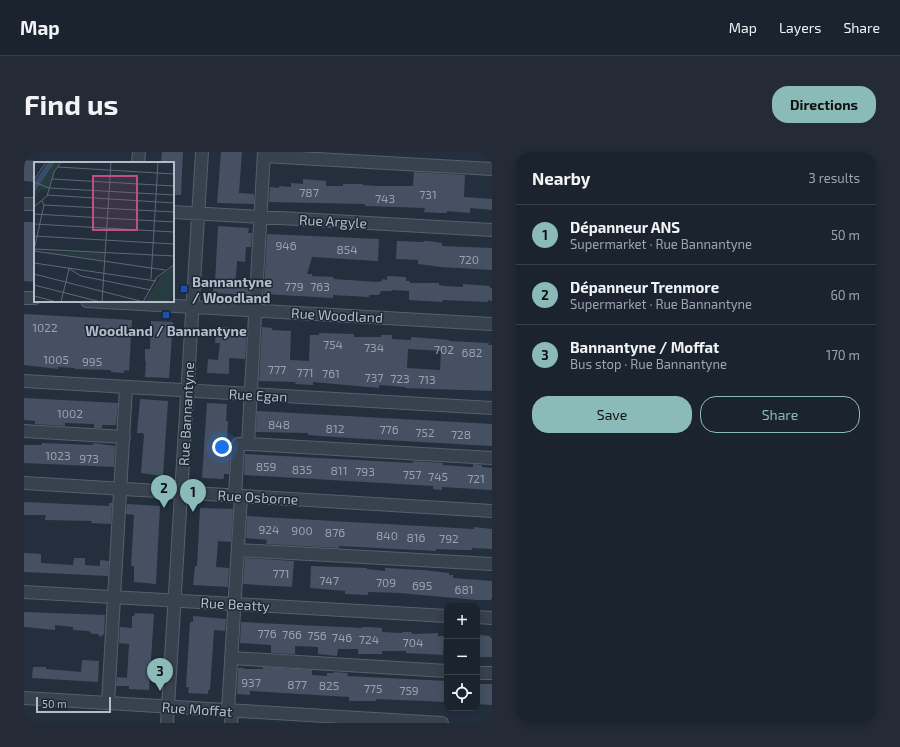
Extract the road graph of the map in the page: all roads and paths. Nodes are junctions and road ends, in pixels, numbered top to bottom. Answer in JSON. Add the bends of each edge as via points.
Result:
{"nodes":[{"id":1,"x":139,"y":152,"type":"edge"},
{"id":2,"x":202,"y":152,"type":"edge"},
{"id":3,"x":264,"y":154,"type":"edge"},
{"id":4,"x":138,"y":162,"type":"edge"},
{"id":5,"x":492,"y":168,"type":"edge"},
{"id":6,"x":174,"y":212,"type":"edge"},
{"id":7,"x":198,"y":214,"type":"junction"},
{"id":8,"x":260,"y":217,"type":"junction"},
{"id":9,"x":492,"y":230,"type":"edge"},
{"id":10,"x":129,"y":302,"type":"edge"},
{"id":11,"x":192,"y":307,"type":"junction"},
{"id":12,"x":255,"y":310,"type":"junction"},
{"id":13,"x":492,"y":324,"type":"edge"},
{"id":14,"x":24,"y":381,"type":"edge"},
{"id":15,"x":126,"y":387,"type":"junction"},
{"id":16,"x":188,"y":391,"type":"junction"},
{"id":17,"x":251,"y":394,"type":"junction"},
{"id":18,"x":492,"y":408,"type":"edge"},
{"id":19,"x":24,"y":431,"type":"edge"},
{"id":20,"x":124,"y":437,"type":"junction"},
{"id":21,"x":248,"y":444,"type":"junction"},
{"id":22,"x":492,"y":458,"type":"edge"},
{"id":23,"x":24,"y":483,"type":"edge"},
{"id":24,"x":121,"y":489,"type":"junction"},
{"id":25,"x":182,"y":492,"type":"junction"},
{"id":26,"x":238,"y":496,"type":"junction"},
{"id":27,"x":492,"y":511,"type":"edge"},
{"id":28,"x":238,"y":550,"type":"junction"},
{"id":29,"x":492,"y":564,"type":"edge"},
{"id":30,"x":24,"y":592,"type":"edge"},
{"id":31,"x":115,"y":597,"type":"junction"},
{"id":32,"x":175,"y":601,"type":"junction"},
{"id":33,"x":234,"y":604,"type":"junction"},
{"id":34,"x":444,"y":616,"type":"edge"},
{"id":35,"x":480,"y":618,"type":"edge"},
{"id":36,"x":492,"y":618,"type":"edge"},
{"id":37,"x":231,"y":658,"type":"junction"},
{"id":38,"x":444,"y":671,"type":"edge"},
{"id":39,"x":480,"y":672,"type":"edge"},
{"id":40,"x":492,"y":673,"type":"edge"},
{"id":41,"x":24,"y":698,"type":"edge"},
{"id":42,"x":108,"y":703,"type":"junction"},
{"id":43,"x":168,"y":707,"type":"junction"},
{"id":44,"x":230,"y":711,"type":"junction"},
{"id":45,"x":287,"y":718,"type":"edge"},
{"id":46,"x":167,"y":723,"type":"edge"},
{"id":47,"x":231,"y":723,"type":"edge"},
{"id":48,"x":442,"y":723,"type":"edge"}],
"edges":[{"from":1,"to":4,"type":"street"},
{"from":2,"to":7,"type":"street","name":"Rue Bannantyne"},
{"from":3,"to":5,"type":"street"},
{"from":3,"to":8,"type":"street"},
{"from":6,"to":7,"type":"street","name":"Rue Argyle"},
{"from":7,"to":8,"type":"street","name":"Rue Argyle"},
{"from":7,"to":11,"type":"street","name":"Rue Bannantyne"},
{"from":8,"to":9,"type":"street","name":"Rue Argyle"},
{"from":8,"to":12,"type":"street"},
{"from":10,"to":11,"type":"street","name":"Rue Woodland"},
{"from":11,"to":12,"type":"street","name":"Rue Woodland"},
{"from":11,"to":16,"type":"street","name":"Rue Bannantyne"},
{"from":12,"to":13,"type":"street","name":"Rue Woodland"},
{"from":12,"to":17,"type":"street"},
{"from":14,"to":15,"type":"street","name":"Rue Egan"},
{"from":15,"to":16,"type":"street","name":"Rue Egan"},
{"from":15,"to":20,"type":"street"},
{"from":16,"to":17,"type":"street","name":"Rue Egan"},
{"from":16,"to":25,"type":"street","name":"Rue Bannantyne"},
{"from":17,"to":18,"type":"street","name":"Rue Egan"},
{"from":17,"to":21,"type":"street"},
{"from":19,"to":20,"type":"street"},
{"from":20,"to":24,"type":"street"},
{"from":21,"to":22,"type":"street"},
{"from":21,"to":26,"type":"street","via":[[238,444]]},
{"from":23,"to":24,"type":"street","name":"Rue Osborne"},
{"from":24,"to":25,"type":"street","name":"Rue Osborne"},
{"from":24,"to":31,"type":"street"},
{"from":25,"to":26,"type":"street","name":"Rue Osborne"},
{"from":25,"to":32,"type":"street","name":"Rue Bannantyne"},
{"from":26,"to":27,"type":"street","name":"Rue Osborne"},
{"from":26,"to":28,"type":"street"},
{"from":28,"to":29,"type":"street"},
{"from":28,"to":33,"type":"street"},
{"from":30,"to":31,"type":"street","name":"Rue Beatty"},
{"from":31,"to":32,"type":"street","name":"Rue Beatty"},
{"from":31,"to":42,"type":"street"},
{"from":32,"to":33,"type":"street","name":"Rue Beatty"},
{"from":32,"to":43,"type":"street","name":"Rue Bannantyne"},
{"from":33,"to":34,"type":"street","name":"Rue Beatty"},
{"from":33,"to":37,"type":"street"},
{"from":35,"to":36,"type":"street"},
{"from":37,"to":38,"type":"street"},
{"from":37,"to":44,"type":"street"},
{"from":39,"to":40,"type":"street"},
{"from":41,"to":42,"type":"street","name":"Rue Moffat"},
{"from":42,"to":43,"type":"street","name":"Rue Moffat"},
{"from":43,"to":44,"type":"street","name":"Rue Moffat"},
{"from":43,"to":46,"type":"street","name":"Rue Bannantyne"},
{"from":44,"to":45,"type":"street","name":"Rue Moffat"},
{"from":44,"to":47,"type":"street"},
{"from":45,"to":48,"type":"street","name":"Rue Moffat"}]}
